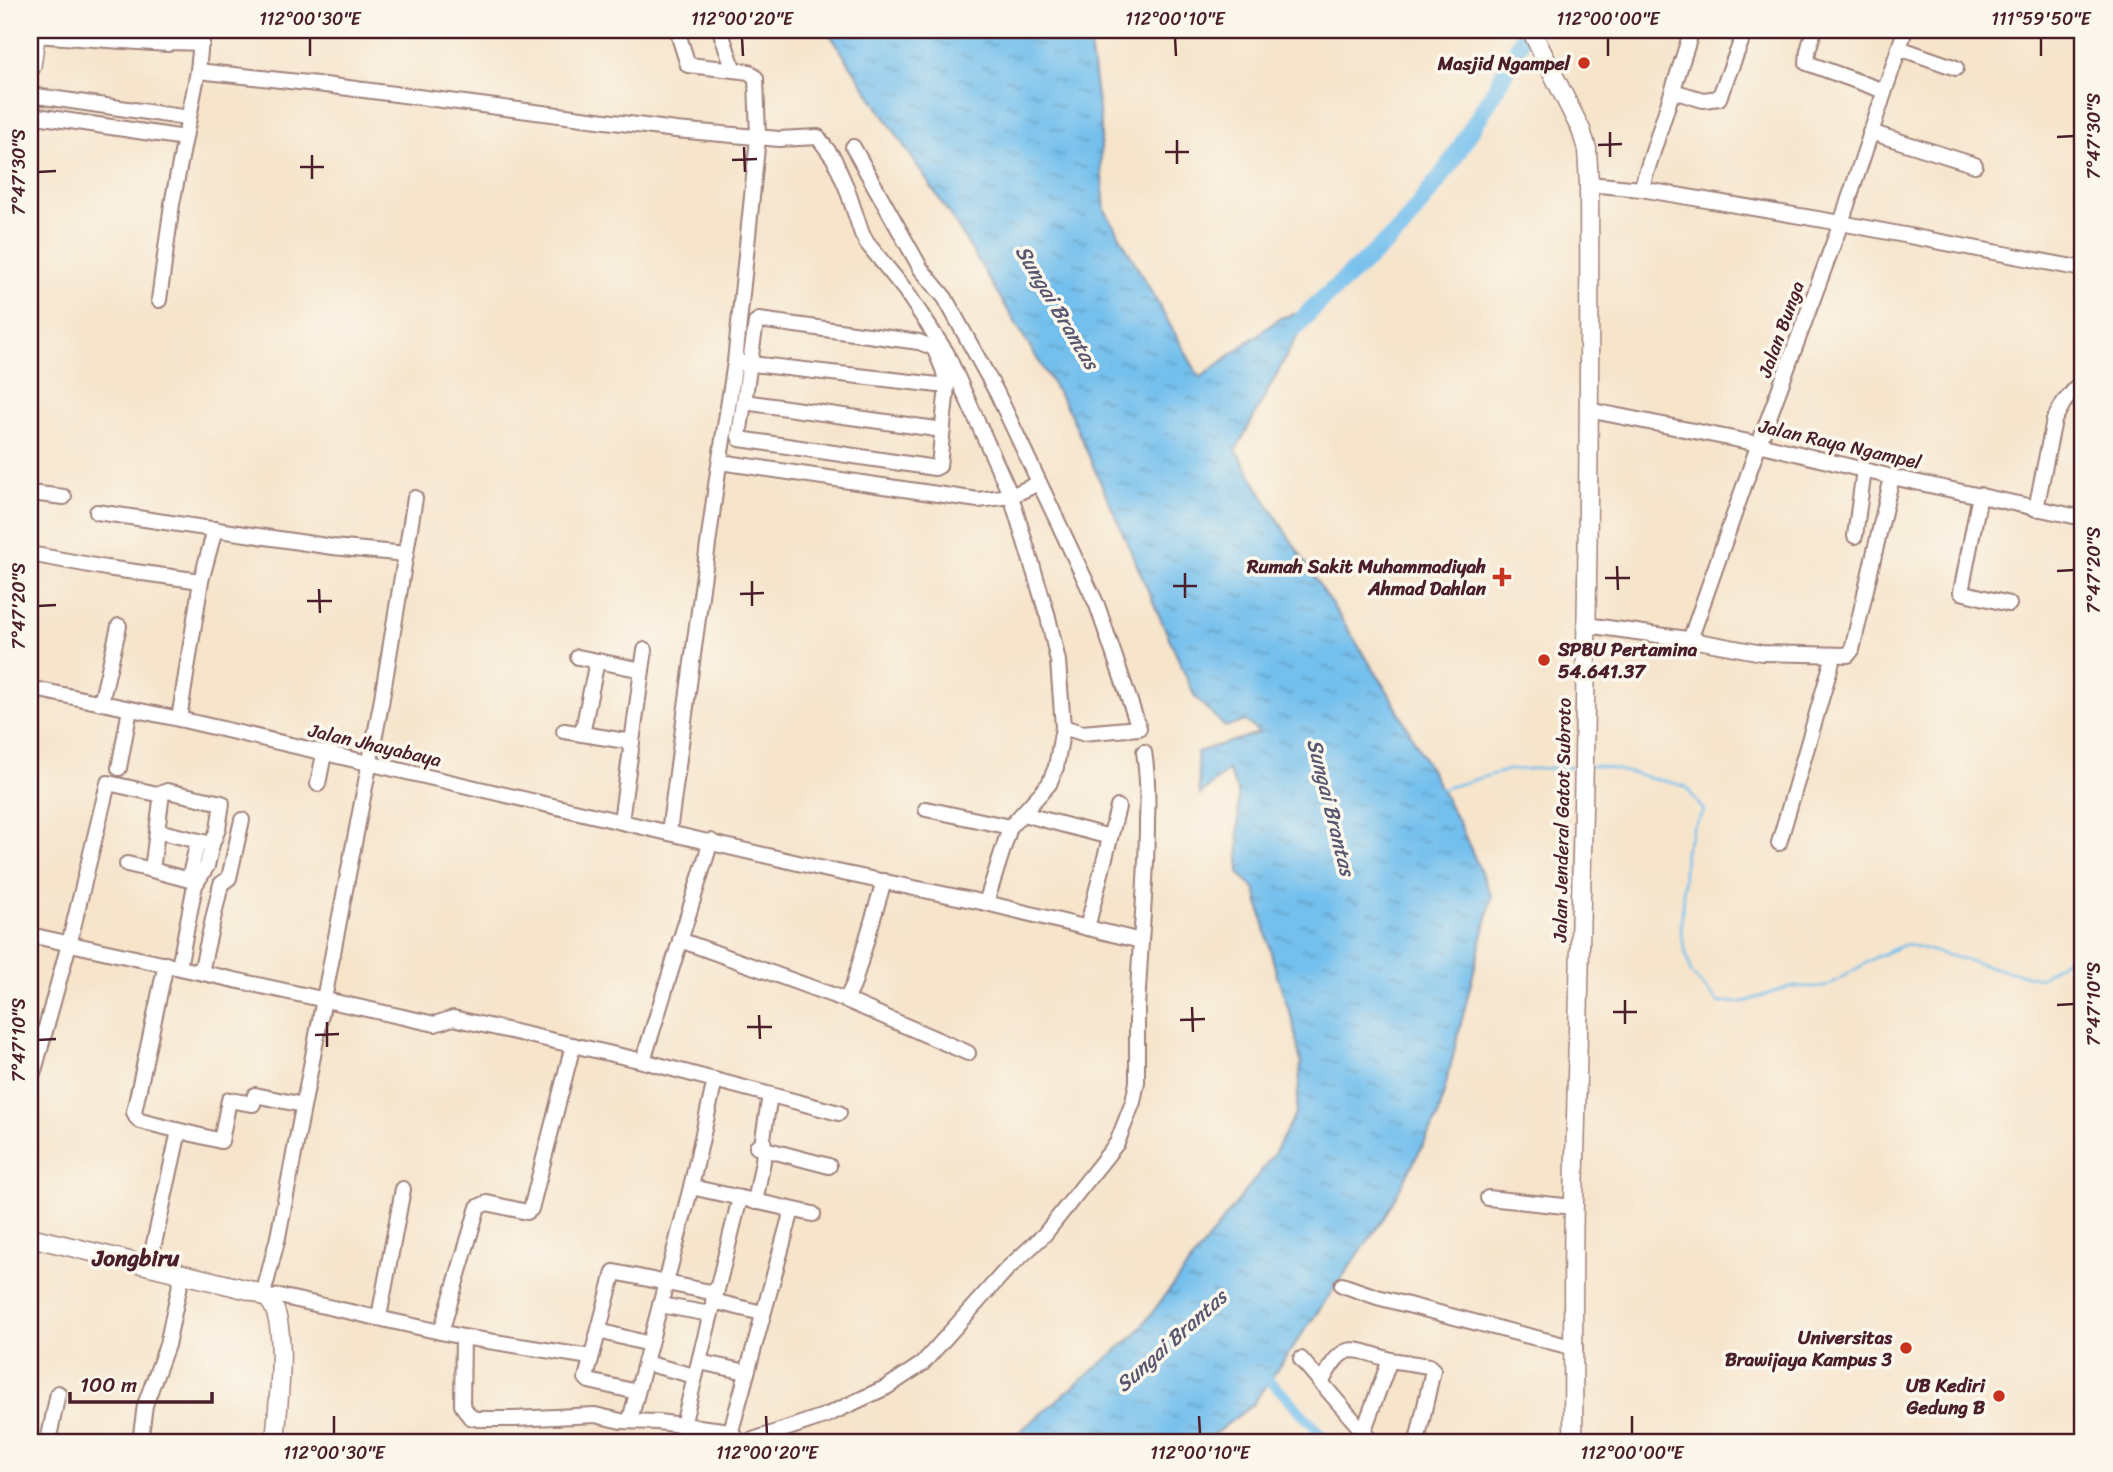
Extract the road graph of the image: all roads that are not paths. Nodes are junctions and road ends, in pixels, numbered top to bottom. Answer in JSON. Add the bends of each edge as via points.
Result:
{"nodes":[{"id":1,"x":677,"y":30,"type":"edge"},
{"id":2,"x":720,"y":30,"type":"edge"},
{"id":3,"x":1692,"y":30,"type":"edge"},
{"id":4,"x":1814,"y":30,"type":"edge"},
{"id":5,"x":1905,"y":30,"type":"edge"},
{"id":6,"x":34,"y":32,"type":"edge"},
{"id":7,"x":202,"y":36,"type":"edge"},
{"id":8,"x":1534,"y":36,"type":"edge"},
{"id":9,"x":1741,"y":41,"type":"dead end"},
{"id":10,"x":1899,"y":48,"type":"junction"},
{"id":11,"x":30,"y":66,"type":"edge"},
{"id":12,"x":1956,"y":68,"type":"dead end"},
{"id":13,"x":734,"y":70,"type":"junction"},
{"id":14,"x":198,"y":71,"type":"junction"},
{"id":15,"x":1673,"y":91,"type":"junction"},
{"id":16,"x":1884,"y":91,"type":"junction"},
{"id":17,"x":30,"y":94,"type":"edge"},
{"id":18,"x":30,"y":115,"type":"edge"},
{"id":19,"x":189,"y":118,"type":"junction"},
{"id":20,"x":1870,"y":132,"type":"junction"},
{"id":21,"x":185,"y":138,"type":"junction"},
{"id":22,"x":758,"y":138,"type":"junction"},
{"id":23,"x":853,"y":146,"type":"dead end"},
{"id":24,"x":1975,"y":165,"type":"dead end"},
{"id":25,"x":1589,"y":184,"type":"junction"},
{"id":26,"x":1641,"y":189,"type":"junction"},
{"id":27,"x":1841,"y":223,"type":"junction"},
{"id":28,"x":2083,"y":270,"type":"edge"},
{"id":29,"x":159,"y":300,"type":"dead end"},
{"id":30,"x":735,"y":362,"type":"junction"},
{"id":31,"x":750,"y":364,"type":"junction"},
{"id":32,"x":2083,"y":380,"type":"edge"},
{"id":33,"x":947,"y":386,"type":"junction"},
{"id":34,"x":744,"y":402,"type":"junction"},
{"id":35,"x":1588,"y":410,"type":"junction"},
{"id":36,"x":943,"y":430,"type":"junction"},
{"id":37,"x":1759,"y":444,"type":"junction"},
{"id":38,"x":720,"y":462,"type":"junction"},
{"id":39,"x":1864,"y":470,"type":"junction"},
{"id":40,"x":1892,"y":477,"type":"junction"},
{"id":41,"x":1039,"y":483,"type":"junction"},
{"id":42,"x":30,"y":493,"type":"edge"},
{"id":43,"x":1980,"y":495,"type":"junction"},
{"id":44,"x":1010,"y":496,"type":"junction"},
{"id":45,"x":64,"y":498,"type":"dead end"},
{"id":46,"x":415,"y":498,"type":"dead end"},
{"id":47,"x":2036,"y":509,"type":"junction"},
{"id":48,"x":97,"y":512,"type":"dead end"},
{"id":49,"x":2083,"y":518,"type":"edge"},
{"id":50,"x":215,"y":529,"type":"junction"},
{"id":51,"x":1855,"y":536,"type":"dead end"},
{"id":52,"x":30,"y":554,"type":"edge"},
{"id":53,"x":406,"y":554,"type":"junction"},
{"id":54,"x":201,"y":582,"type":"junction"},
{"id":55,"x":2009,"y":604,"type":"dead end"},
{"id":56,"x":1586,"y":625,"type":"junction"},
{"id":57,"x":119,"y":626,"type":"dead end"},
{"id":58,"x":1690,"y":640,"type":"junction"},
{"id":59,"x":645,"y":650,"type":"dead end"},
{"id":60,"x":1834,"y":654,"type":"junction"},
{"id":61,"x":578,"y":657,"type":"dead end"},
{"id":62,"x":597,"y":661,"type":"junction"},
{"id":63,"x":642,"y":670,"type":"junction"},
{"id":64,"x":30,"y":688,"type":"edge"},
{"id":65,"x":101,"y":703,"type":"junction"},
{"id":66,"x":130,"y":709,"type":"junction"},
{"id":67,"x":179,"y":719,"type":"junction"},
{"id":68,"x":1063,"y":727,"type":"junction"},
{"id":69,"x":564,"y":731,"type":"dead end"},
{"id":70,"x":582,"y":734,"type":"junction"},
{"id":71,"x":632,"y":742,"type":"junction"},
{"id":72,"x":1144,"y":752,"type":"dead end"},
{"id":73,"x":324,"y":754,"type":"junction"},
{"id":74,"x":369,"y":764,"type":"junction"},
{"id":75,"x":119,"y":768,"type":"dead end"},
{"id":76,"x":318,"y":784,"type":"dead end"},
{"id":77,"x":162,"y":795,"type":"junction"},
{"id":78,"x":1118,"y":807,"type":"dead end"},
{"id":79,"x":926,"y":809,"type":"dead end"},
{"id":80,"x":1023,"y":814,"type":"junction"},
{"id":81,"x":242,"y":820,"type":"dead end"},
{"id":82,"x":621,"y":821,"type":"junction"},
{"id":83,"x":1010,"y":827,"type":"junction"},
{"id":84,"x":157,"y":831,"type":"junction"},
{"id":85,"x":669,"y":832,"type":"junction"},
{"id":86,"x":1110,"y":837,"type":"junction"},
{"id":87,"x":711,"y":841,"type":"junction"},
{"id":88,"x":205,"y":843,"type":"junction"},
{"id":89,"x":1779,"y":843,"type":"dead end"},
{"id":90,"x":127,"y":864,"type":"dead end"},
{"id":91,"x":152,"y":870,"type":"junction"},
{"id":92,"x":193,"y":880,"type":"junction"},
{"id":93,"x":884,"y":881,"type":"junction"},
{"id":94,"x":986,"y":903,"type":"junction"},
{"id":95,"x":1087,"y":928,"type":"junction"},
{"id":96,"x":30,"y":935,"type":"edge"},
{"id":97,"x":680,"y":940,"type":"junction"},
{"id":98,"x":1141,"y":941,"type":"junction"},
{"id":99,"x":69,"y":944,"type":"junction"},
{"id":100,"x":172,"y":966,"type":"junction"},
{"id":101,"x":201,"y":972,"type":"junction"},
{"id":102,"x":323,"y":999,"type":"junction"},
{"id":103,"x":846,"y":1000,"type":"junction"},
{"id":104,"x":573,"y":1045,"type":"junction"},
{"id":105,"x":968,"y":1053,"type":"dead end"},
{"id":106,"x":643,"y":1061,"type":"junction"},
{"id":107,"x":34,"y":1071,"type":"dead end"},
{"id":108,"x":715,"y":1080,"type":"junction"},
{"id":109,"x":770,"y":1098,"type":"junction"},
{"id":110,"x":303,"y":1104,"type":"junction"},
{"id":111,"x":838,"y":1115,"type":"dead end"},
{"id":112,"x":179,"y":1131,"type":"junction"},
{"id":113,"x":761,"y":1146,"type":"junction"},
{"id":114,"x":829,"y":1166,"type":"dead end"},
{"id":115,"x":691,"y":1187,"type":"junction"},
{"id":116,"x":403,"y":1189,"type":"dead end"},
{"id":117,"x":1488,"y":1198,"type":"dead end"},
{"id":118,"x":747,"y":1200,"type":"junction"},
{"id":119,"x":1574,"y":1206,"type":"junction"},
{"id":120,"x":792,"y":1210,"type":"junction"},
{"id":121,"x":813,"y":1214,"type":"dead end"},
{"id":122,"x":30,"y":1237,"type":"edge"},
{"id":123,"x":149,"y":1266,"type":"junction"},
{"id":124,"x":182,"y":1275,"type":"junction"},
{"id":125,"x":666,"y":1283,"type":"junction"},
{"id":126,"x":1342,"y":1285,"type":"dead end"},
{"id":127,"x":266,"y":1298,"type":"junction"},
{"id":128,"x":713,"y":1303,"type":"junction"},
{"id":129,"x":660,"y":1304,"type":"junction"},
{"id":130,"x":762,"y":1313,"type":"junction"},
{"id":131,"x":379,"y":1317,"type":"junction"},
{"id":132,"x":599,"y":1331,"type":"junction"},
{"id":133,"x":441,"y":1332,"type":"junction"},
{"id":134,"x":463,"y":1337,"type":"junction"},
{"id":135,"x":649,"y":1344,"type":"junction"},
{"id":136,"x":1575,"y":1348,"type":"junction"},
{"id":137,"x":590,"y":1357,"type":"junction"},
{"id":138,"x":1301,"y":1359,"type":"dead end"},
{"id":139,"x":1390,"y":1360,"type":"junction"},
{"id":140,"x":645,"y":1363,"type":"junction"},
{"id":141,"x":697,"y":1369,"type":"junction"},
{"id":142,"x":747,"y":1372,"type":"junction"},
{"id":143,"x":1321,"y":1383,"type":"junction"},
{"id":144,"x":637,"y":1392,"type":"junction"},
{"id":145,"x":58,"y":1393,"type":"dead end"},
{"id":146,"x":630,"y":1420,"type":"junction"},
{"id":147,"x":683,"y":1425,"type":"junction"},
{"id":148,"x":734,"y":1436,"type":"edge"},
{"id":149,"x":1368,"y":1437,"type":"edge"},
{"id":150,"x":48,"y":1442,"type":"edge"},
{"id":151,"x":140,"y":1442,"type":"edge"},
{"id":152,"x":275,"y":1442,"type":"edge"},
{"id":153,"x":747,"y":1442,"type":"edge"},
{"id":154,"x":1417,"y":1442,"type":"edge"},
{"id":155,"x":1573,"y":1442,"type":"edge"}],
"edges":[{"from":1,"to":13,"type":"street","via":[[688,65]]},
{"from":2,"to":13,"type":"street"},
{"from":3,"to":15,"type":"street"},
{"from":4,"to":16,"type":"street","via":[[1807,63]]},
{"from":5,"to":10,"type":"street","name":"Jalan Bunga"},
{"from":6,"to":7,"type":"street","via":[[168,44]]},
{"from":6,"to":11,"type":"highway"},
{"from":7,"to":14,"type":"street"},
{"from":8,"to":25,"type":"main road","name":"Jalan Jenderal Gatot Subroto","via":[[1581,130]]},
{"from":9,"to":15,"type":"street","via":[[1719,98],[1703,100]]},
{"from":10,"to":12,"type":"street"},
{"from":10,"to":16,"type":"street","name":"Jalan Bunga"},
{"from":13,"to":22,"type":"street","via":[[756,78]]},
{"from":14,"to":19,"type":"street"},
{"from":14,"to":22,"type":"street"},
{"from":15,"to":26,"type":"street"},
{"from":16,"to":20,"type":"street","name":"Jalan Bunga"},
{"from":17,"to":19,"type":"street"},
{"from":18,"to":21,"type":"street"},
{"from":19,"to":21,"type":"street"},
{"from":20,"to":24,"type":"street"},
{"from":20,"to":27,"type":"street","name":"Jalan Bunga"},
{"from":21,"to":29,"type":"street"},
{"from":22,"to":30,"type":"street"},
{"from":22,"to":44,"type":"street","via":[[815,136],[825,145],[867,243],[946,352]]},
{"from":23,"to":41,"type":"street","via":[[921,269],[963,330]]},
{"from":25,"to":26,"type":"street"},
{"from":25,"to":35,"type":"main road","name":"Jalan Jenderal Gatot Subroto"},
{"from":26,"to":27,"type":"street"},
{"from":27,"to":28,"type":"street"},
{"from":27,"to":37,"type":"street","name":"Jalan Bunga"},
{"from":30,"to":31,"type":"street"},
{"from":30,"to":38,"type":"street"},
{"from":31,"to":33,"type":"street"},
{"from":31,"to":33,"type":"street","via":[[759,320],[928,345],[938,356]]},
{"from":31,"to":34,"type":"street"},
{"from":32,"to":47,"type":"street","via":[[2054,420]]},
{"from":33,"to":36,"type":"street"},
{"from":34,"to":36,"type":"street"},
{"from":34,"to":36,"type":"street","via":[[739,436],[743,440],[935,468],[940,462]]},
{"from":35,"to":37,"type":"street","name":"Jalan Raya Ngampel"},
{"from":35,"to":56,"type":"main road","name":"Jalan Jenderal Gatot Subroto"},
{"from":37,"to":39,"type":"street","name":"Jalan Raya Ngampel"},
{"from":37,"to":58,"type":"street","name":"Jalan Bunga"},
{"from":38,"to":44,"type":"street","via":[[978,500]]},
{"from":38,"to":85,"type":"street"},
{"from":39,"to":40,"type":"street","name":"Jalan Raya Ngampel"},
{"from":39,"to":51,"type":"street"},
{"from":40,"to":43,"type":"street","name":"Jalan Raya Ngampel"},
{"from":40,"to":60,"type":"street","via":[[1852,650],[1849,655]]},
{"from":41,"to":44,"type":"street"},
{"from":41,"to":68,"type":"street","via":[[1097,605],[1139,728],[1082,733]]},
{"from":42,"to":45,"type":"street"},
{"from":43,"to":47,"type":"street","name":"Jalan Raya Ngampel"},
{"from":43,"to":55,"type":"street","via":[[1961,593]]},
{"from":44,"to":68,"type":"street","via":[[1048,617],[1058,661]]},
{"from":46,"to":53,"type":"street"},
{"from":47,"to":49,"type":"street","name":"Jalan Raya Ngampel"},
{"from":48,"to":50,"type":"street"},
{"from":50,"to":53,"type":"street"},
{"from":50,"to":54,"type":"street"},
{"from":52,"to":54,"type":"street"},
{"from":53,"to":74,"type":"street"},
{"from":54,"to":67,"type":"street"},
{"from":56,"to":58,"type":"street"},
{"from":56,"to":119,"type":"main road","name":"Jalan Jenderal Gatot Subroto"},
{"from":57,"to":65,"type":"street"},
{"from":58,"to":60,"type":"street","via":[[1762,653]]},
{"from":59,"to":63,"type":"street"},
{"from":60,"to":89,"type":"street"},
{"from":61,"to":62,"type":"street"},
{"from":62,"to":63,"type":"street"},
{"from":62,"to":70,"type":"street"},
{"from":63,"to":71,"type":"street"},
{"from":64,"to":65,"type":"street","name":"Jalan Jhayabaya"},
{"from":65,"to":66,"type":"street","name":"Jalan Jhayabaya"},
{"from":66,"to":67,"type":"street","name":"Jalan Jhayabaya"},
{"from":66,"to":75,"type":"street"},
{"from":67,"to":73,"type":"street","name":"Jalan Jhayabaya"},
{"from":68,"to":80,"type":"street","via":[[1052,778]]},
{"from":69,"to":70,"type":"street"},
{"from":70,"to":71,"type":"street"},
{"from":71,"to":82,"type":"street"},
{"from":72,"to":98,"type":"street","via":[[1148,791]]},
{"from":73,"to":74,"type":"street","name":"Jalan Jhayabaya"},
{"from":73,"to":76,"type":"street"},
{"from":74,"to":82,"type":"street","name":"Jalan Jhayabaya"},
{"from":74,"to":102,"type":"street"},
{"from":77,"to":84,"type":"street"},
{"from":77,"to":88,"type":"street","via":[[167,791],[222,803],[218,829]]},
{"from":77,"to":99,"type":"street","via":[[108,783]]},
{"from":78,"to":86,"type":"street"},
{"from":79,"to":83,"type":"street"},
{"from":80,"to":83,"type":"street"},
{"from":80,"to":86,"type":"street"},
{"from":81,"to":101,"type":"street"},
{"from":82,"to":85,"type":"street","name":"Jalan Jhayabaya"},
{"from":83,"to":94,"type":"street"},
{"from":84,"to":88,"type":"street"},
{"from":84,"to":91,"type":"street"},
{"from":85,"to":87,"type":"street","name":"Jalan Jhayabaya"},
{"from":86,"to":95,"type":"street"},
{"from":87,"to":93,"type":"street","name":"Jalan Jhayabaya"},
{"from":87,"to":97,"type":"street"},
{"from":88,"to":92,"type":"street"},
{"from":90,"to":91,"type":"street"},
{"from":91,"to":92,"type":"street"},
{"from":92,"to":100,"type":"street"},
{"from":93,"to":94,"type":"street","name":"Jalan Jhayabaya"},
{"from":93,"to":103,"type":"street"},
{"from":94,"to":95,"type":"street","name":"Jalan Jhayabaya"},
{"from":95,"to":98,"type":"street","name":"Jalan Jhayabaya"},
{"from":96,"to":99,"type":"street"},
{"from":97,"to":103,"type":"street"},
{"from":97,"to":106,"type":"street"},
{"from":98,"to":153,"type":"street","via":[[1137,1082],[1117,1143],[1044,1235],[1006,1270],[922,1364],[887,1387],[827,1415]]},
{"from":99,"to":100,"type":"street"},
{"from":99,"to":107,"type":"street"},
{"from":100,"to":101,"type":"street"},
{"from":100,"to":112,"type":"street","via":[[134,1112],[140,1121]]},
{"from":101,"to":102,"type":"street"},
{"from":102,"to":104,"type":"street","via":[[435,1024],[451,1018]]},
{"from":102,"to":110,"type":"street"},
{"from":103,"to":105,"type":"street"},
{"from":104,"to":106,"type":"street"},
{"from":104,"to":133,"type":"street","via":[[531,1209],[527,1212],[487,1203],[478,1207]]},
{"from":106,"to":108,"type":"street"},
{"from":108,"to":109,"type":"street"},
{"from":108,"to":115,"type":"street"},
{"from":109,"to":111,"type":"street"},
{"from":109,"to":113,"type":"street"},
{"from":110,"to":112,"type":"street","via":[[255,1095],[253,1104],[229,1100],[221,1141]]},
{"from":110,"to":127,"type":"street"},
{"from":112,"to":123,"type":"street"},
{"from":113,"to":114,"type":"street"},
{"from":113,"to":118,"type":"street"},
{"from":115,"to":118,"type":"street"},
{"from":115,"to":125,"type":"street"},
{"from":116,"to":131,"type":"street"},
{"from":117,"to":119,"type":"street"},
{"from":118,"to":120,"type":"street"},
{"from":118,"to":128,"type":"street"},
{"from":119,"to":136,"type":"main road","name":"Jalan Jenderal Gatot Subroto"},
{"from":120,"to":121,"type":"street"},
{"from":120,"to":130,"type":"street"},
{"from":122,"to":123,"type":"main road"},
{"from":123,"to":124,"type":"main road"},
{"from":124,"to":127,"type":"main road"},
{"from":124,"to":151,"type":"street","via":[[167,1345],[145,1405]]},
{"from":125,"to":128,"type":"street"},
{"from":125,"to":129,"type":"street"},
{"from":125,"to":132,"type":"street","via":[[614,1272]]},
{"from":126,"to":136,"type":"street"},
{"from":127,"to":131,"type":"street","via":[[279,1296]]},
{"from":127,"to":152,"type":"main road","via":[[279,1323]]},
{"from":128,"to":129,"type":"street"},
{"from":128,"to":130,"type":"street"},
{"from":128,"to":141,"type":"street"},
{"from":129,"to":135,"type":"street"},
{"from":130,"to":142,"type":"street"},
{"from":131,"to":133,"type":"street"},
{"from":132,"to":135,"type":"street"},
{"from":132,"to":137,"type":"street"},
{"from":133,"to":134,"type":"street"},
{"from":134,"to":137,"type":"street"},
{"from":134,"to":146,"type":"street","via":[[462,1405],[470,1417],[588,1415]]},
{"from":135,"to":140,"type":"street"},
{"from":136,"to":155,"type":"main road","name":"Jalan Jenderal Gatot Subroto"},
{"from":137,"to":144,"type":"street","via":[[589,1381]]},
{"from":138,"to":143,"type":"street"},
{"from":139,"to":143,"type":"street","via":[[1347,1350],[1332,1363]]},
{"from":139,"to":149,"type":"street"},
{"from":139,"to":154,"type":"street","via":[[1432,1368]]},
{"from":140,"to":141,"type":"street"},
{"from":140,"to":144,"type":"street"},
{"from":141,"to":142,"type":"street"},
{"from":141,"to":147,"type":"street"},
{"from":142,"to":148,"type":"street"},
{"from":143,"to":149,"type":"street"},
{"from":144,"to":146,"type":"street"},
{"from":145,"to":150,"type":"street"},
{"from":146,"to":147,"type":"street"},
{"from":147,"to":148,"type":"street"}]}
